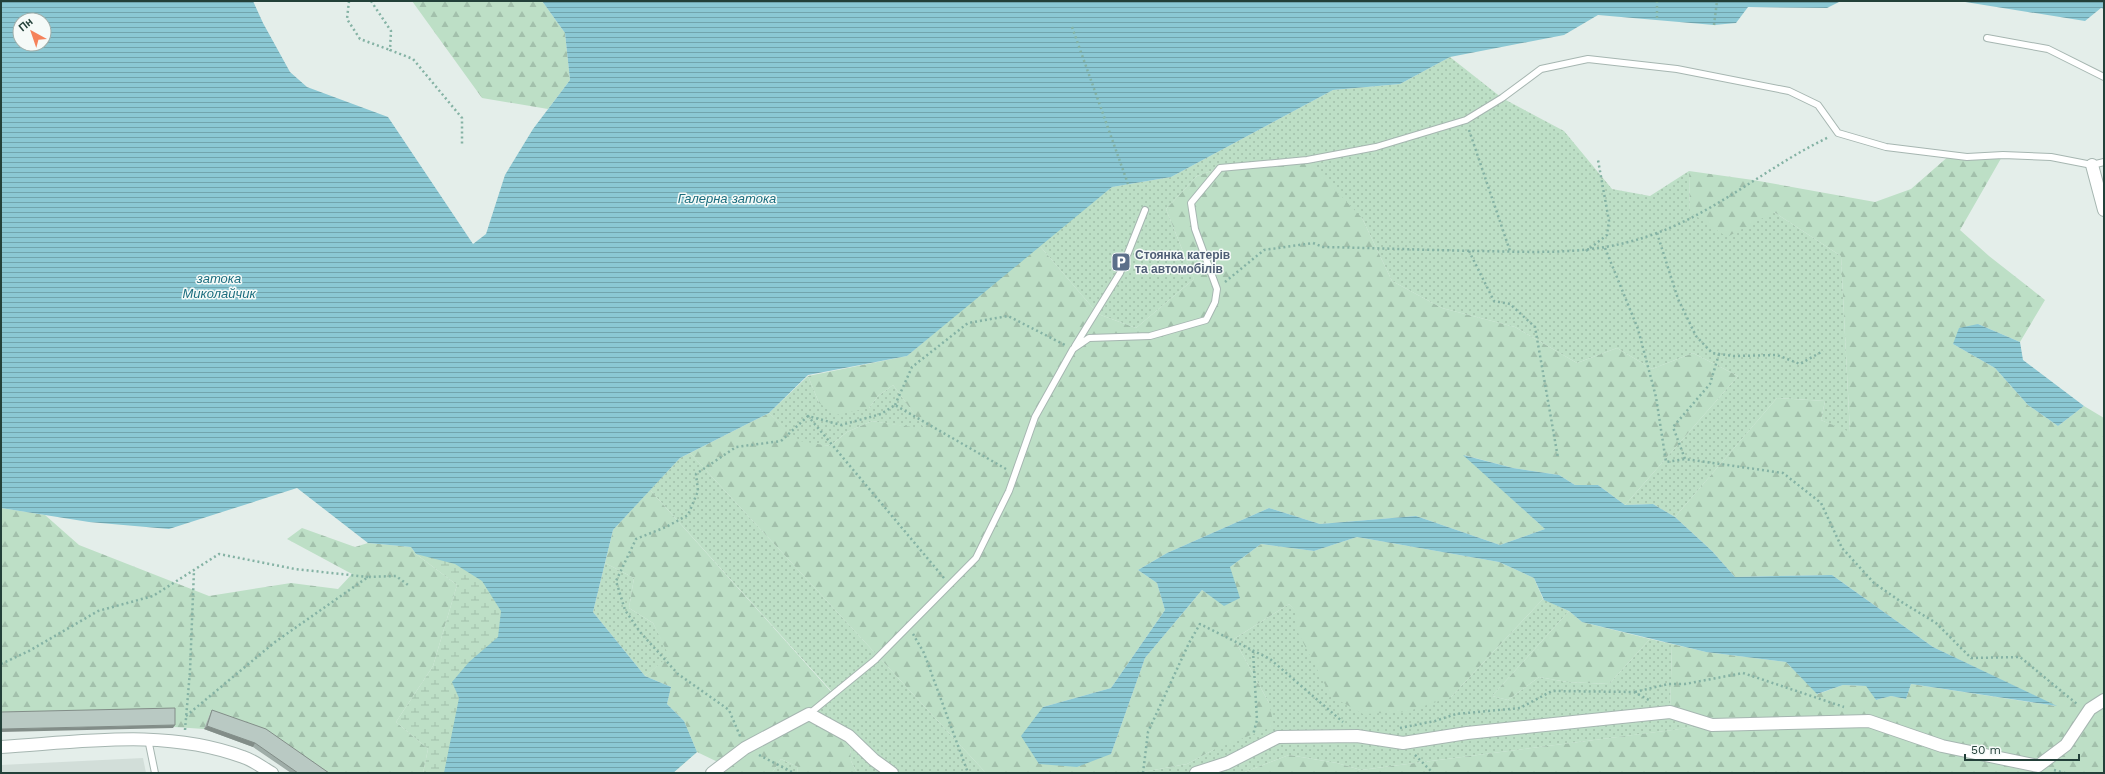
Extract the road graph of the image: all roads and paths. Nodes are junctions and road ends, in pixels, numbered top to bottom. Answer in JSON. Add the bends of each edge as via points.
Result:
{"nodes":[{"id":1,"x":349,"y":1,"type":"edge"},
{"id":2,"x":371,"y":1,"type":"edge"},
{"id":3,"x":1657,"y":1,"type":"edge"},
{"id":4,"x":1717,"y":1,"type":"edge"},
{"id":5,"x":1657,"y":20,"type":"dead end"},
{"id":6,"x":1714,"y":25,"type":"dead end"},
{"id":7,"x":1072,"y":27,"type":"dead end"},
{"id":8,"x":1987,"y":38,"type":"dead end"},
{"id":9,"x":390,"y":50,"type":"junction"},
{"id":10,"x":2104,"y":77,"type":"edge"},
{"id":11,"x":1466,"y":120,"type":"junction"},
{"id":12,"x":1838,"y":133,"type":"junction"},
{"id":13,"x":462,"y":144,"type":"dead end"},
{"id":14,"x":1598,"y":160,"type":"dead end"},
{"id":15,"x":2098,"y":163,"type":"edge"},
{"id":16,"x":1128,"y":184,"type":"dead end"},
{"id":17,"x":1145,"y":210,"type":"dead end"},
{"id":18,"x":2104,"y":210,"type":"edge"},
{"id":19,"x":1657,"y":233,"type":"junction"},
{"id":20,"x":1605,"y":248,"type":"junction"},
{"id":21,"x":1469,"y":250,"type":"junction"},
{"id":22,"x":1510,"y":251,"type":"junction"},
{"id":23,"x":1586,"y":251,"type":"junction"},
{"id":24,"x":1216,"y":289,"type":"junction"},
{"id":25,"x":1073,"y":349,"type":"junction"},
{"id":26,"x":1823,"y":351,"type":"dead end"},
{"id":27,"x":1719,"y":354,"type":"junction"},
{"id":28,"x":895,"y":405,"type":"junction"},
{"id":29,"x":808,"y":416,"type":"junction"},
{"id":30,"x":1558,"y":458,"type":"dead end"},
{"id":31,"x":1685,"y":459,"type":"junction"},
{"id":32,"x":1015,"y":474,"type":"junction"},
{"id":33,"x":194,"y":570,"type":"junction"},
{"id":34,"x":368,"y":576,"type":"junction"},
{"id":35,"x":950,"y":584,"type":"junction"},
{"id":36,"x":408,"y":585,"type":"dead end"},
{"id":37,"x":909,"y":626,"type":"junction"},
{"id":38,"x":1253,"y":650,"type":"junction"},
{"id":39,"x":1,"y":664,"type":"edge"},
{"id":40,"x":1634,"y":692,"type":"junction"},
{"id":41,"x":2104,"y":700,"type":"edge"},
{"id":42,"x":2090,"y":709,"type":"junction"},
{"id":43,"x":1670,"y":712,"type":"junction"},
{"id":44,"x":809,"y":714,"type":"junction"},
{"id":45,"x":186,"y":716,"type":"junction"},
{"id":46,"x":1869,"y":721,"type":"junction"},
{"id":47,"x":1396,"y":728,"type":"dead end"},
{"id":48,"x":1357,"y":736,"type":"junction"},
{"id":49,"x":148,"y":739,"type":"junction"},
{"id":50,"x":184,"y":742,"type":"junction"},
{"id":51,"x":1403,"y":743,"type":"junction"},
{"id":52,"x":1,"y":747,"type":"edge"},
{"id":53,"x":745,"y":748,"type":"junction"},
{"id":54,"x":1248,"y":752,"type":"junction"},
{"id":55,"x":155,"y":773,"type":"edge"},
{"id":56,"x":272,"y":773,"type":"edge"},
{"id":57,"x":712,"y":773,"type":"edge"},
{"id":58,"x":794,"y":773,"type":"edge"},
{"id":59,"x":892,"y":773,"type":"edge"},
{"id":60,"x":968,"y":773,"type":"edge"},
{"id":61,"x":1143,"y":773,"type":"edge"},
{"id":62,"x":1196,"y":773,"type":"edge"},
{"id":63,"x":1433,"y":773,"type":"edge"}],
"edges":[{"from":1,"to":9,"type":"path","via":[[347,19],[360,39]]},
{"from":2,"to":9,"type":"path","via":[[391,31]]},
{"from":3,"to":5,"type":"path"},
{"from":4,"to":6,"type":"path"},
{"from":7,"to":16,"type":"path"},
{"from":8,"to":10,"type":"lane","via":[[2048,49]]},
{"from":9,"to":13,"type":"path","via":[[413,59],[462,118]]},
{"from":11,"to":12,"type":"lane","via":[[1502,98],[1541,69],[1588,59],[1677,69],[1789,91],[1818,105]]},
{"from":11,"to":22,"type":"path"},
{"from":11,"to":24,"type":"lane","via":[[1376,147],[1307,160],[1220,168],[1191,203],[1195,229]]},
{"from":12,"to":15,"type":"lane","via":[[1886,147],[1967,157],[2051,157]]},
{"from":12,"to":19,"type":"path","via":[[1799,151],[1725,199]]},
{"from":14,"to":23,"type":"path","via":[[1609,222],[1607,235]]},
{"from":15,"to":18,"type":"street"},
{"from":17,"to":25,"type":"lane","via":[[1120,274]]},
{"from":19,"to":20,"type":"path"},
{"from":19,"to":27,"type":"path","via":[[1678,300],[1696,336],[1712,353]]},
{"from":20,"to":23,"type":"path"},
{"from":20,"to":31,"type":"path","via":[[1638,329],[1656,397],[1666,462]]},
{"from":21,"to":22,"type":"path"},
{"from":21,"to":24,"type":"path","via":[[1323,247],[1313,243],[1264,250]]},
{"from":21,"to":30,"type":"path","via":[[1494,301],[1510,304],[1535,327]]},
{"from":22,"to":23,"type":"path"},
{"from":24,"to":25,"type":"lane","via":[[1215,302],[1206,320],[1150,336],[1089,338]]},
{"from":25,"to":28,"type":"path","via":[[1008,316],[968,322],[912,367]]},
{"from":25,"to":32,"type":"lane","via":[[1036,417]]},
{"from":26,"to":27,"type":"path","via":[[1800,364],[1777,355]]},
{"from":27,"to":31,"type":"path","via":[[1710,384],[1673,427]]},
{"from":28,"to":29,"type":"path","via":[[881,414],[841,425]]},
{"from":28,"to":32,"type":"path"},
{"from":29,"to":35,"type":"path"},
{"from":29,"to":53,"type":"path","via":[[781,441],[736,447],[696,474],[698,491],[688,515],[636,539],[616,581],[626,610],[640,632],[678,674],[729,710]]},
{"from":31,"to":42,"type":"path","via":[[1783,473],[1821,503],[1842,548],[1874,583],[1936,623],[1971,658],[2020,657],[2075,704]]},
{"from":32,"to":35,"type":"lane","via":[[976,558]]},
{"from":33,"to":34,"type":"path","via":[[219,554],[294,569]]},
{"from":33,"to":39,"type":"path","via":[[153,596],[98,611],[29,651]]},
{"from":33,"to":45,"type":"path"},
{"from":34,"to":36,"type":"path","via":[[396,576]]},
{"from":34,"to":45,"type":"path","via":[[275,642]]},
{"from":35,"to":37,"type":"lane"},
{"from":37,"to":44,"type":"lane","via":[[875,660]]},
{"from":37,"to":60,"type":"path","via":[[924,653]]},
{"from":38,"to":48,"type":"path","via":[[1270,659],[1332,711]]},
{"from":38,"to":54,"type":"path","via":[[1257,720]]},
{"from":38,"to":61,"type":"path","via":[[1200,624],[1148,732]]},
{"from":40,"to":43,"type":"path"},
{"from":40,"to":46,"type":"path","via":[[1668,684],[1685,684],[1743,673],[1844,707]]},
{"from":40,"to":47,"type":"path","via":[[1552,691],[1520,708],[1456,714],[1435,721]]},
{"from":41,"to":42,"type":"street"},
{"from":42,"to":46,"type":"street","via":[[2066,745],[2038,766],[1942,746]]},
{"from":43,"to":46,"type":"street","via":[[1712,725]]},
{"from":43,"to":51,"type":"street","via":[[1467,733]]},
{"from":44,"to":53,"type":"street"},
{"from":44,"to":59,"type":"street","via":[[849,736]]},
{"from":45,"to":50,"type":"path"},
{"from":48,"to":51,"type":"street"},
{"from":48,"to":54,"type":"street","via":[[1278,737]]},
{"from":49,"to":50,"type":"street"},
{"from":49,"to":52,"type":"street"},
{"from":49,"to":55,"type":"lane"},
{"from":50,"to":56,"type":"street","via":[[244,757]]},
{"from":51,"to":63,"type":"path"},
{"from":53,"to":57,"type":"street"},
{"from":53,"to":58,"type":"path"},
{"from":54,"to":62,"type":"street","via":[[1227,763]]}]}
